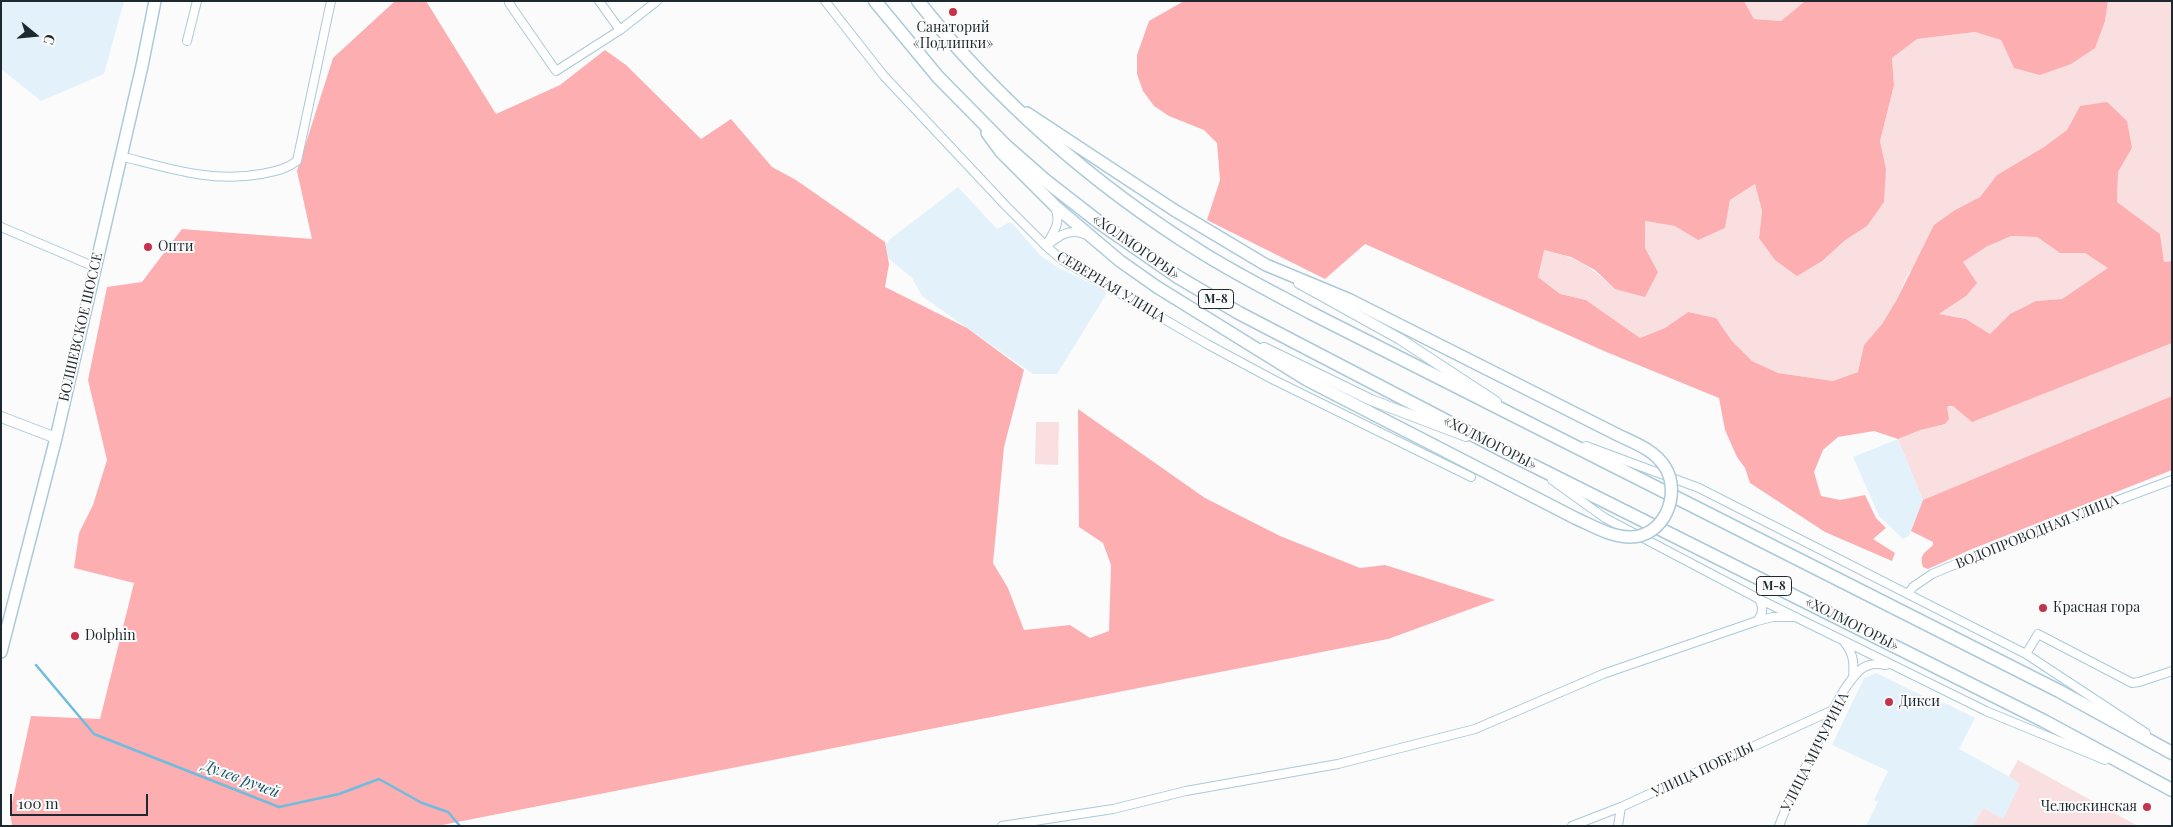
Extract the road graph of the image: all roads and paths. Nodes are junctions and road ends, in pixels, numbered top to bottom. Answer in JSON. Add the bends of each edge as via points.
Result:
{"nodes":[{"id":1,"x":155,"y":1,"type":"edge"},
{"id":2,"x":163,"y":1,"type":"edge"},
{"id":3,"x":197,"y":1,"type":"edge"},
{"id":4,"x":331,"y":1,"type":"edge"},
{"id":5,"x":599,"y":1,"type":"edge"},
{"id":6,"x":656,"y":1,"type":"edge"},
{"id":7,"x":825,"y":1,"type":"edge"},
{"id":8,"x":875,"y":1,"type":"edge"},
{"id":9,"x":918,"y":1,"type":"edge"},
{"id":10,"x":923,"y":1,"type":"edge"},
{"id":11,"x":509,"y":3,"type":"dead end"},
{"id":12,"x":936,"y":24,"type":"junction"},
{"id":13,"x":620,"y":30,"type":"junction"},
{"id":14,"x":187,"y":41,"type":"dead end"},
{"id":15,"x":142,"y":66,"type":"junction"},
{"id":16,"x":1007,"y":99,"type":"junction"},
{"id":17,"x":960,"y":100,"type":"junction"},
{"id":18,"x":120,"y":156,"type":"junction"},
{"id":19,"x":1055,"y":206,"type":"junction"},
{"id":20,"x":1,"y":227,"type":"edge"},
{"id":21,"x":1089,"y":236,"type":"junction"},
{"id":22,"x":1046,"y":246,"type":"junction"},
{"id":23,"x":1266,"y":265,"type":"junction"},
{"id":24,"x":95,"y":267,"type":"junction"},
{"id":25,"x":1238,"y":336,"type":"junction"},
{"id":26,"x":1,"y":418,"type":"edge"},
{"id":27,"x":1521,"y":420,"type":"junction"},
{"id":28,"x":1542,"y":430,"type":"junction"},
{"id":29,"x":56,"y":438,"type":"junction"},
{"id":30,"x":1504,"y":450,"type":"junction"},
{"id":31,"x":1522,"y":459,"type":"junction"},
{"id":32,"x":1470,"y":477,"type":"dead end"},
{"id":33,"x":2172,"y":480,"type":"edge"},
{"id":34,"x":1908,"y":594,"type":"junction"},
{"id":35,"x":1759,"y":599,"type":"junction"},
{"id":36,"x":1796,"y":617,"type":"junction"},
{"id":37,"x":1757,"y":621,"type":"junction"},
{"id":38,"x":1844,"y":642,"type":"junction"},
{"id":39,"x":1,"y":651,"type":"edge"},
{"id":40,"x":2026,"y":654,"type":"junction"},
{"id":41,"x":1894,"y":667,"type":"junction"},
{"id":42,"x":2172,"y":671,"type":"edge"},
{"id":43,"x":1853,"y":678,"type":"junction"},
{"id":44,"x":1834,"y":710,"type":"junction"},
{"id":45,"x":2172,"y":752,"type":"edge"},
{"id":46,"x":2150,"y":777,"type":"junction"},
{"id":47,"x":2172,"y":790,"type":"edge"},
{"id":48,"x":1621,"y":807,"type":"junction"},
{"id":49,"x":1002,"y":826,"type":"edge"},
{"id":50,"x":1572,"y":826,"type":"edge"},
{"id":51,"x":1618,"y":826,"type":"edge"},
{"id":52,"x":1779,"y":826,"type":"edge"}],
"edges":[{"from":1,"to":15,"type":"main road","name":"БОЛШЕВСКОЕ ШОССЕ"},
{"from":2,"to":15,"type":"main road"},
{"from":3,"to":14,"type":"street"},
{"from":4,"to":18,"type":"street","via":[[296,161],[286,169],[239,178],[196,175]]},
{"from":5,"to":13,"type":"street"},
{"from":6,"to":13,"type":"street"},
{"from":7,"to":22,"type":"street","name":"СЕВЕРНАЯ УЛИЦА","via":[[884,76]]},
{"from":8,"to":17,"type":"highway","name":"«ХОЛМОГОРЫ»","number":"М-8"},
{"from":9,"to":12,"type":"highway","number":"М-8"},
{"from":10,"to":12,"type":"street"},
{"from":11,"to":13,"type":"street","via":[[556,71]]},
{"from":12,"to":16,"type":"highway","number":"М-8"},
{"from":15,"to":18,"type":"main road","name":"БОЛШЕВСКОЕ ШОССЕ"},
{"from":16,"to":23,"type":"main road","via":[[1174,210]]},
{"from":16,"to":27,"type":"highway","number":"М-8","via":[[1055,144],[1124,199],[1202,253],[1311,313]]},
{"from":17,"to":19,"type":"main road","via":[[1001,152]]},
{"from":17,"to":30,"type":"highway","name":"«ХОЛМОГОРЫ»","number":"М-8","via":[[1046,181],[1171,272],[1239,313]]},
{"from":18,"to":24,"type":"main road","name":"БОЛШЕВСКОЕ ШОССЕ"},
{"from":19,"to":21,"type":"main road"},
{"from":19,"to":22,"type":"street","via":[[1058,225]]},
{"from":20,"to":24,"type":"street"},
{"from":21,"to":22,"type":"street","via":[[1076,231],[1063,234]]},
{"from":21,"to":25,"type":"main road","via":[[1157,287]]},
{"from":22,"to":32,"type":"street","name":"СЕВЕРНАЯ УЛИЦА","via":[[1062,260],[1207,344]]},
{"from":23,"to":25,"type":"main road","bridge":true,"via":[[1348,299],[1653,454],[1670,479],[1669,509],[1653,529],[1631,537],[1602,531],[1306,380]]},
{"from":23,"to":27,"type":"street","via":[[1400,339]]},
{"from":24,"to":29,"type":"main road","name":"БОЛШЕВСКОЕ ШОССЕ"},
{"from":25,"to":30,"type":"street","via":[[1371,400]]},
{"from":26,"to":29,"type":"street"},
{"from":27,"to":28,"type":"highway","number":"М-8"},
{"from":28,"to":34,"type":"street","via":[[1699,488]]},
{"from":28,"to":45,"type":"highway","number":"М-8","via":[[2059,691]]},
{"from":29,"to":39,"type":"main road","name":"БОЛШЕВСКОЕ ШОССЕ"},
{"from":30,"to":31,"type":"highway","name":"«ХОЛМОГОРЫ»","number":"М-8"},
{"from":31,"to":35,"type":"street","via":[[1605,518]]},
{"from":31,"to":46,"type":"highway","name":"«ХОЛМОГОРЫ»","number":"М-8"},
{"from":33,"to":34,"type":"street","name":"ВОДОПРОВОДНАЯ УЛИЦА","via":[[1932,574]]},
{"from":34,"to":40,"type":"street"},
{"from":35,"to":36,"type":"street"},
{"from":35,"to":37,"type":"street","via":[[1763,611]]},
{"from":36,"to":37,"type":"street"},
{"from":36,"to":38,"type":"street"},
{"from":37,"to":49,"type":"street","via":[[1603,674],[1475,730],[1338,764],[1186,791],[1113,809]]},
{"from":38,"to":41,"type":"street"},
{"from":38,"to":43,"type":"street","name":"УЛИЦА МИЧУРИНА","via":[[1851,651]]},
{"from":40,"to":42,"type":"street","via":[[2038,634],[2132,683]]},
{"from":40,"to":45,"type":"street"},
{"from":41,"to":43,"type":"street","name":"УЛИЦА МИЧУРИНА","via":[[1872,664],[1862,668]]},
{"from":41,"to":46,"type":"street","via":[[1986,711]]},
{"from":43,"to":44,"type":"street","name":"УЛИЦА МИЧУРИНА"},
{"from":44,"to":48,"type":"street","name":"УЛИЦА ПОБЕДЫ"},
{"from":44,"to":52,"type":"street","name":"УЛИЦА МИЧУРИНА"},
{"from":46,"to":47,"type":"highway","name":"«ХОЛМОГОРЫ»","number":"М-8"},
{"from":48,"to":50,"type":"street","name":"УЛИЦА ПОБЕДЫ"},
{"from":48,"to":51,"type":"street"}]}
